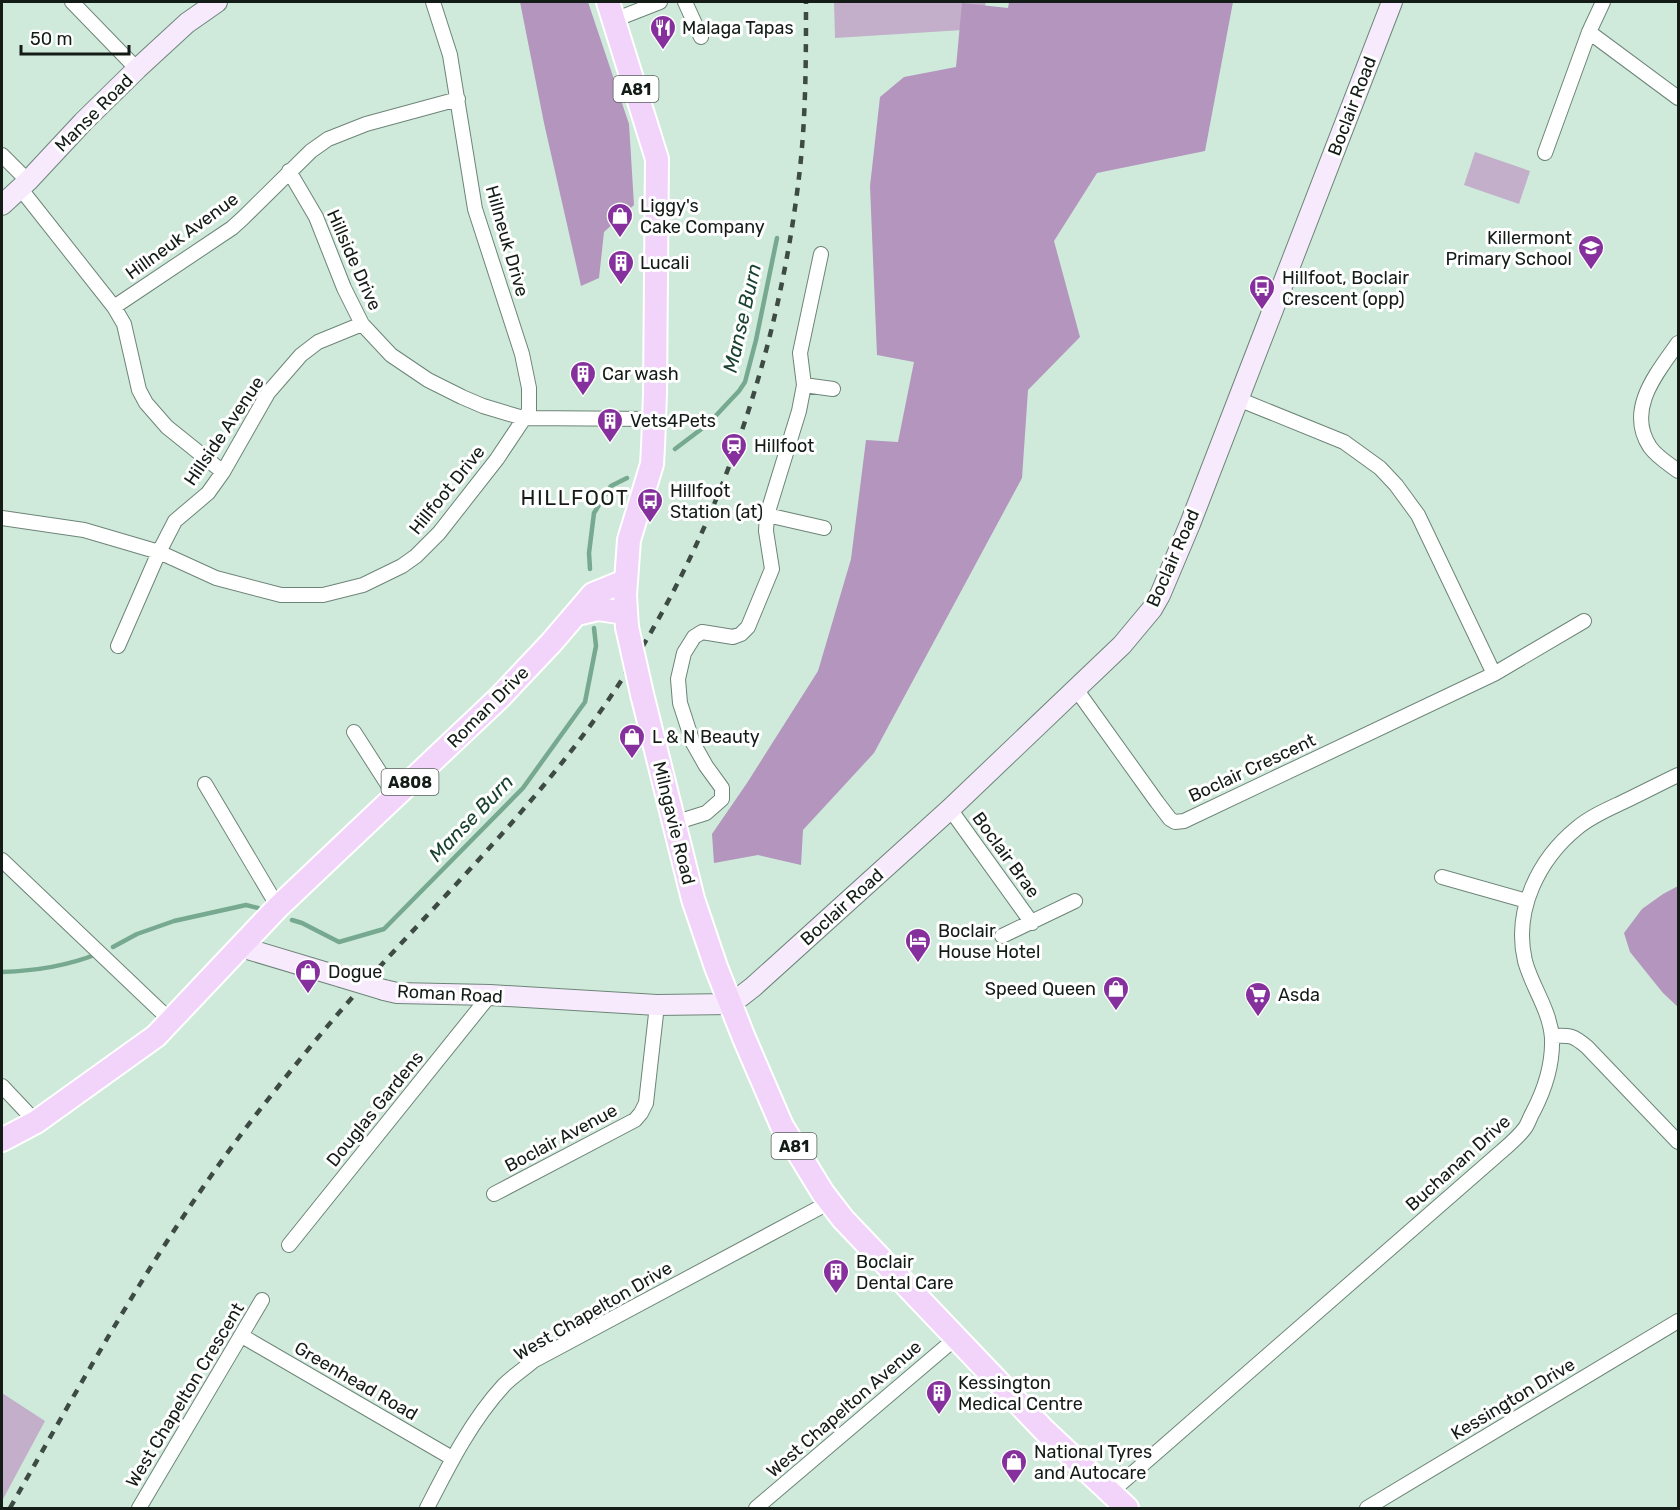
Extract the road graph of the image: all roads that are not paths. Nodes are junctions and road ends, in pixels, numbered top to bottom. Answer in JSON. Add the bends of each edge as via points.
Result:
{"nodes":[{"id":1,"x":72,"y":2,"type":"edge"},
{"id":2,"x":217,"y":2,"type":"edge"},
{"id":3,"x":433,"y":2,"type":"edge"},
{"id":4,"x":660,"y":2,"type":"edge"},
{"id":5,"x":685,"y":2,"type":"edge"},
{"id":6,"x":1392,"y":2,"type":"edge"},
{"id":7,"x":1602,"y":2,"type":"edge"},
{"id":8,"x":611,"y":10,"type":"edge"},
{"id":9,"x":1589,"y":32,"type":"junction"},
{"id":10,"x":700,"y":37,"type":"dead end"},
{"id":11,"x":137,"y":69,"type":"junction"},
{"id":12,"x":1678,"y":98,"type":"edge"},
{"id":13,"x":458,"y":99,"type":"junction"},
{"id":14,"x":1545,"y":153,"type":"dead end"},
{"id":15,"x":2,"y":155,"type":"edge"},
{"id":16,"x":289,"y":171,"type":"junction"},
{"id":17,"x":24,"y":185,"type":"junction"},
{"id":18,"x":2,"y":205,"type":"edge"},
{"id":19,"x":821,"y":254,"type":"dead end"},
{"id":20,"x":114,"y":307,"type":"junction"},
{"id":21,"x":362,"y":324,"type":"junction"},
{"id":22,"x":1678,"y":343,"type":"edge"},
{"id":23,"x":804,"y":385,"type":"junction"},
{"id":24,"x":833,"y":389,"type":"dead end"},
{"id":25,"x":1238,"y":399,"type":"junction"},
{"id":26,"x":524,"y":418,"type":"junction"},
{"id":27,"x":654,"y":419,"type":"junction"},
{"id":28,"x":1678,"y":471,"type":"edge"},
{"id":29,"x":223,"y":472,"type":"junction"},
{"id":30,"x":767,"y":515,"type":"junction"},
{"id":31,"x":2,"y":519,"type":"edge"},
{"id":32,"x":824,"y":528,"type":"dead end"},
{"id":33,"x":159,"y":552,"type":"junction"},
{"id":34,"x":626,"y":581,"type":"junction"},
{"id":35,"x":577,"y":614,"type":"junction"},
{"id":36,"x":626,"y":620,"type":"junction"},
{"id":37,"x":1584,"y":621,"type":"dead end"},
{"id":38,"x":118,"y":646,"type":"dead end"},
{"id":39,"x":1494,"y":674,"type":"junction"},
{"id":40,"x":1076,"y":689,"type":"junction"},
{"id":41,"x":354,"y":732,"type":"dead end"},
{"id":42,"x":1678,"y":775,"type":"edge"},
{"id":43,"x":205,"y":784,"type":"dead end"},
{"id":44,"x":395,"y":796,"type":"junction"},
{"id":45,"x":950,"y":809,"type":"junction"},
{"id":46,"x":674,"y":823,"type":"junction"},
{"id":47,"x":2,"y":860,"type":"edge"},
{"id":48,"x":1442,"y":877,"type":"dead end"},
{"id":49,"x":1075,"y":901,"type":"dead end"},
{"id":50,"x":1527,"y":901,"type":"junction"},
{"id":51,"x":278,"y":907,"type":"junction"},
{"id":52,"x":1032,"y":923,"type":"junction"},
{"id":53,"x":1002,"y":936,"type":"dead end"},
{"id":54,"x":241,"y":947,"type":"junction"},
{"id":55,"x":490,"y":995,"type":"junction"},
{"id":56,"x":731,"y":1004,"type":"junction"},
{"id":57,"x":657,"y":1005,"type":"junction"},
{"id":58,"x":171,"y":1021,"type":"junction"},
{"id":59,"x":1552,"y":1036,"type":"junction"},
{"id":60,"x":2,"y":1086,"type":"edge"},
{"id":61,"x":36,"y":1122,"type":"junction"},
{"id":62,"x":1673,"y":1126,"type":"edge"},
{"id":63,"x":2,"y":1140,"type":"edge"},
{"id":64,"x":1678,"y":1142,"type":"edge"},
{"id":65,"x":494,"y":1194,"type":"dead end"},
{"id":66,"x":830,"y":1202,"type":"junction"},
{"id":67,"x":289,"y":1245,"type":"dead end"},
{"id":68,"x":262,"y":1300,"type":"dead end"},
{"id":69,"x":1678,"y":1321,"type":"edge"},
{"id":70,"x":242,"y":1336,"type":"junction"},
{"id":71,"x":956,"y":1338,"type":"junction"},
{"id":72,"x":452,"y":1458,"type":"junction"},
{"id":73,"x":1118,"y":1501,"type":"edge"},
{"id":74,"x":139,"y":1509,"type":"edge"},
{"id":75,"x":427,"y":1509,"type":"edge"},
{"id":76,"x":756,"y":1509,"type":"edge"},
{"id":77,"x":1367,"y":1509,"type":"edge"}],
"edges":[{"from":1,"to":11,"type":"street"},
{"from":2,"to":11,"type":"main road","name":"Manse Road","via":[[187,23]]},
{"from":3,"to":13,"type":"street","name":"Hillneuk Drive"},
{"from":4,"to":8,"type":"street"},
{"from":5,"to":10,"type":"street"},
{"from":6,"to":25,"type":"main road","name":"Boclair Road"},
{"from":7,"to":9,"type":"street"},
{"from":8,"to":27,"type":"main road","name":"Milngavie Road","number":"A81","via":[[657,159]]},
{"from":9,"to":12,"type":"street"},
{"from":9,"to":14,"type":"street"},
{"from":11,"to":17,"type":"main road","name":"Manse Road"},
{"from":13,"to":16,"type":"street","name":"Hillneuk Avenue","via":[[343,132],[311,151]]},
{"from":13,"to":26,"type":"street","name":"Hillneuk Drive","via":[[475,209],[526,372],[529,411]]},
{"from":15,"to":17,"type":"street"},
{"from":16,"to":20,"type":"street","name":"Hillneuk Avenue","via":[[231,228]]},
{"from":16,"to":21,"type":"street","name":"Hillside Drive","via":[[316,217]]},
{"from":17,"to":18,"type":"main road","name":"Manse Road"},
{"from":17,"to":20,"type":"street"},
{"from":19,"to":23,"type":"street","via":[[800,353]]},
{"from":20,"to":29,"type":"street","via":[[124,324],[139,390],[146,403],[167,427]]},
{"from":21,"to":26,"type":"street","name":"Hillside Drive","via":[[391,355],[428,380],[483,406]]},
{"from":21,"to":29,"type":"street","name":"Hillside Avenue","via":[[318,342],[301,355],[268,393]]},
{"from":22,"to":28,"type":"street","via":[[1650,385],[1641,416],[1650,447]]},
{"from":23,"to":24,"type":"street"},
{"from":23,"to":30,"type":"street"},
{"from":25,"to":39,"type":"street","via":[[1344,442],[1396,484],[1418,515]]},
{"from":25,"to":40,"type":"main road","name":"Boclair Road","via":[[1160,595],[1131,635]]},
{"from":26,"to":27,"type":"street"},
{"from":26,"to":33,"type":"street","name":"Hillfoot Drive","via":[[439,533],[402,566],[363,585],[323,595],[281,595],[216,578]]},
{"from":27,"to":34,"type":"main road","name":"Milngavie Road","number":"A81","via":[[652,464],[629,540]]},
{"from":29,"to":33,"type":"street","name":"Hillside Avenue","via":[[208,493],[175,521]]},
{"from":30,"to":32,"type":"street"},
{"from":30,"to":46,"type":"street","via":[[772,569],[748,627],[733,638],[702,632],[684,653],[678,678],[680,703],[693,743],[722,788],[722,799],[706,813]]},
{"from":31,"to":33,"type":"street","name":"Hillfoot Drive","via":[[84,530]]},
{"from":33,"to":38,"type":"street"},
{"from":34,"to":35,"type":"main road","name":"Roman Drive","number":"A808","via":[[593,594]]},
{"from":34,"to":36,"type":"main road","name":"Milngavie Road","number":"A81"},
{"from":35,"to":36,"type":"main road","via":[[598,609]]},
{"from":35,"to":44,"type":"main road","name":"Roman Drive","number":"A808","via":[[498,698]]},
{"from":36,"to":46,"type":"main road","name":"Milngavie Road","number":"A81","bridge":true},
{"from":37,"to":39,"type":"street","name":"Boclair Crescent"},
{"from":39,"to":40,"type":"street","name":"Boclair Crescent","via":[[1175,822]]},
{"from":40,"to":45,"type":"main road","name":"Boclair Road"},
{"from":41,"to":44,"type":"street"},
{"from":42,"to":50,"type":"street","name":"Buchanan Drive","via":[[1579,826],[1542,866]]},
{"from":43,"to":51,"type":"street"},
{"from":44,"to":51,"type":"main road","name":"Roman Drive","number":"A808"},
{"from":45,"to":52,"type":"street","name":"Boclair Brae"},
{"from":45,"to":56,"type":"main road","name":"Boclair Road"},
{"from":46,"to":56,"type":"main road","name":"Milngavie Road","number":"A81","via":[[693,899]]},
{"from":47,"to":58,"type":"street"},
{"from":48,"to":50,"type":"street"},
{"from":49,"to":52,"type":"street","name":"Boclair Brae"},
{"from":50,"to":59,"type":"street","name":"Buchanan Drive","via":[[1522,942],[1525,960]]},
{"from":51,"to":54,"type":"main road","name":"Roman Drive","number":"A808"},
{"from":52,"to":53,"type":"street","name":"Boclair Brae"},
{"from":54,"to":55,"type":"main road","name":"Roman Road","bridge":true,"via":[[397,993]]},
{"from":54,"to":58,"type":"main road","number":"A808"},
{"from":55,"to":57,"type":"main road","name":"Roman Road"},
{"from":55,"to":67,"type":"street","name":"Douglas Gardens"},
{"from":56,"to":57,"type":"main road","name":"Roman Road"},
{"from":56,"to":66,"type":"main road","name":"Milngavie Road","number":"A81","via":[[782,1126]]},
{"from":57,"to":65,"type":"street","name":"Boclair Avenue","via":[[646,1103],[635,1120]]},
{"from":58,"to":61,"type":"main road","number":"A808","via":[[156,1036]]},
{"from":59,"to":62,"type":"street","via":[[1575,1037]]},
{"from":59,"to":73,"type":"street","name":"Buchanan Drive","via":[[1544,1091],[1525,1128]]},
{"from":60,"to":61,"type":"street"},
{"from":61,"to":63,"type":"main road","number":"A808"},
{"from":62,"to":64,"type":"street"},
{"from":66,"to":71,"type":"main road","name":"Milngavie Road","number":"A81"},
{"from":66,"to":72,"type":"street","name":"West Chapelton Drive","via":[[534,1361],[506,1384],[476,1420]]},
{"from":68,"to":70,"type":"street","name":"West Chapelton Crescent"},
{"from":69,"to":77,"type":"street","name":"Kessington Drive"},
{"from":70,"to":72,"type":"street","name":"Greenhead Road"},
{"from":70,"to":74,"type":"street","name":"West Chapelton Crescent"},
{"from":71,"to":73,"type":"main road","name":"Milngavie Road","number":"A81"},
{"from":71,"to":76,"type":"street","name":"West Chapelton Avenue"},
{"from":72,"to":75,"type":"street","name":"West Chapelton Drive"}]}
